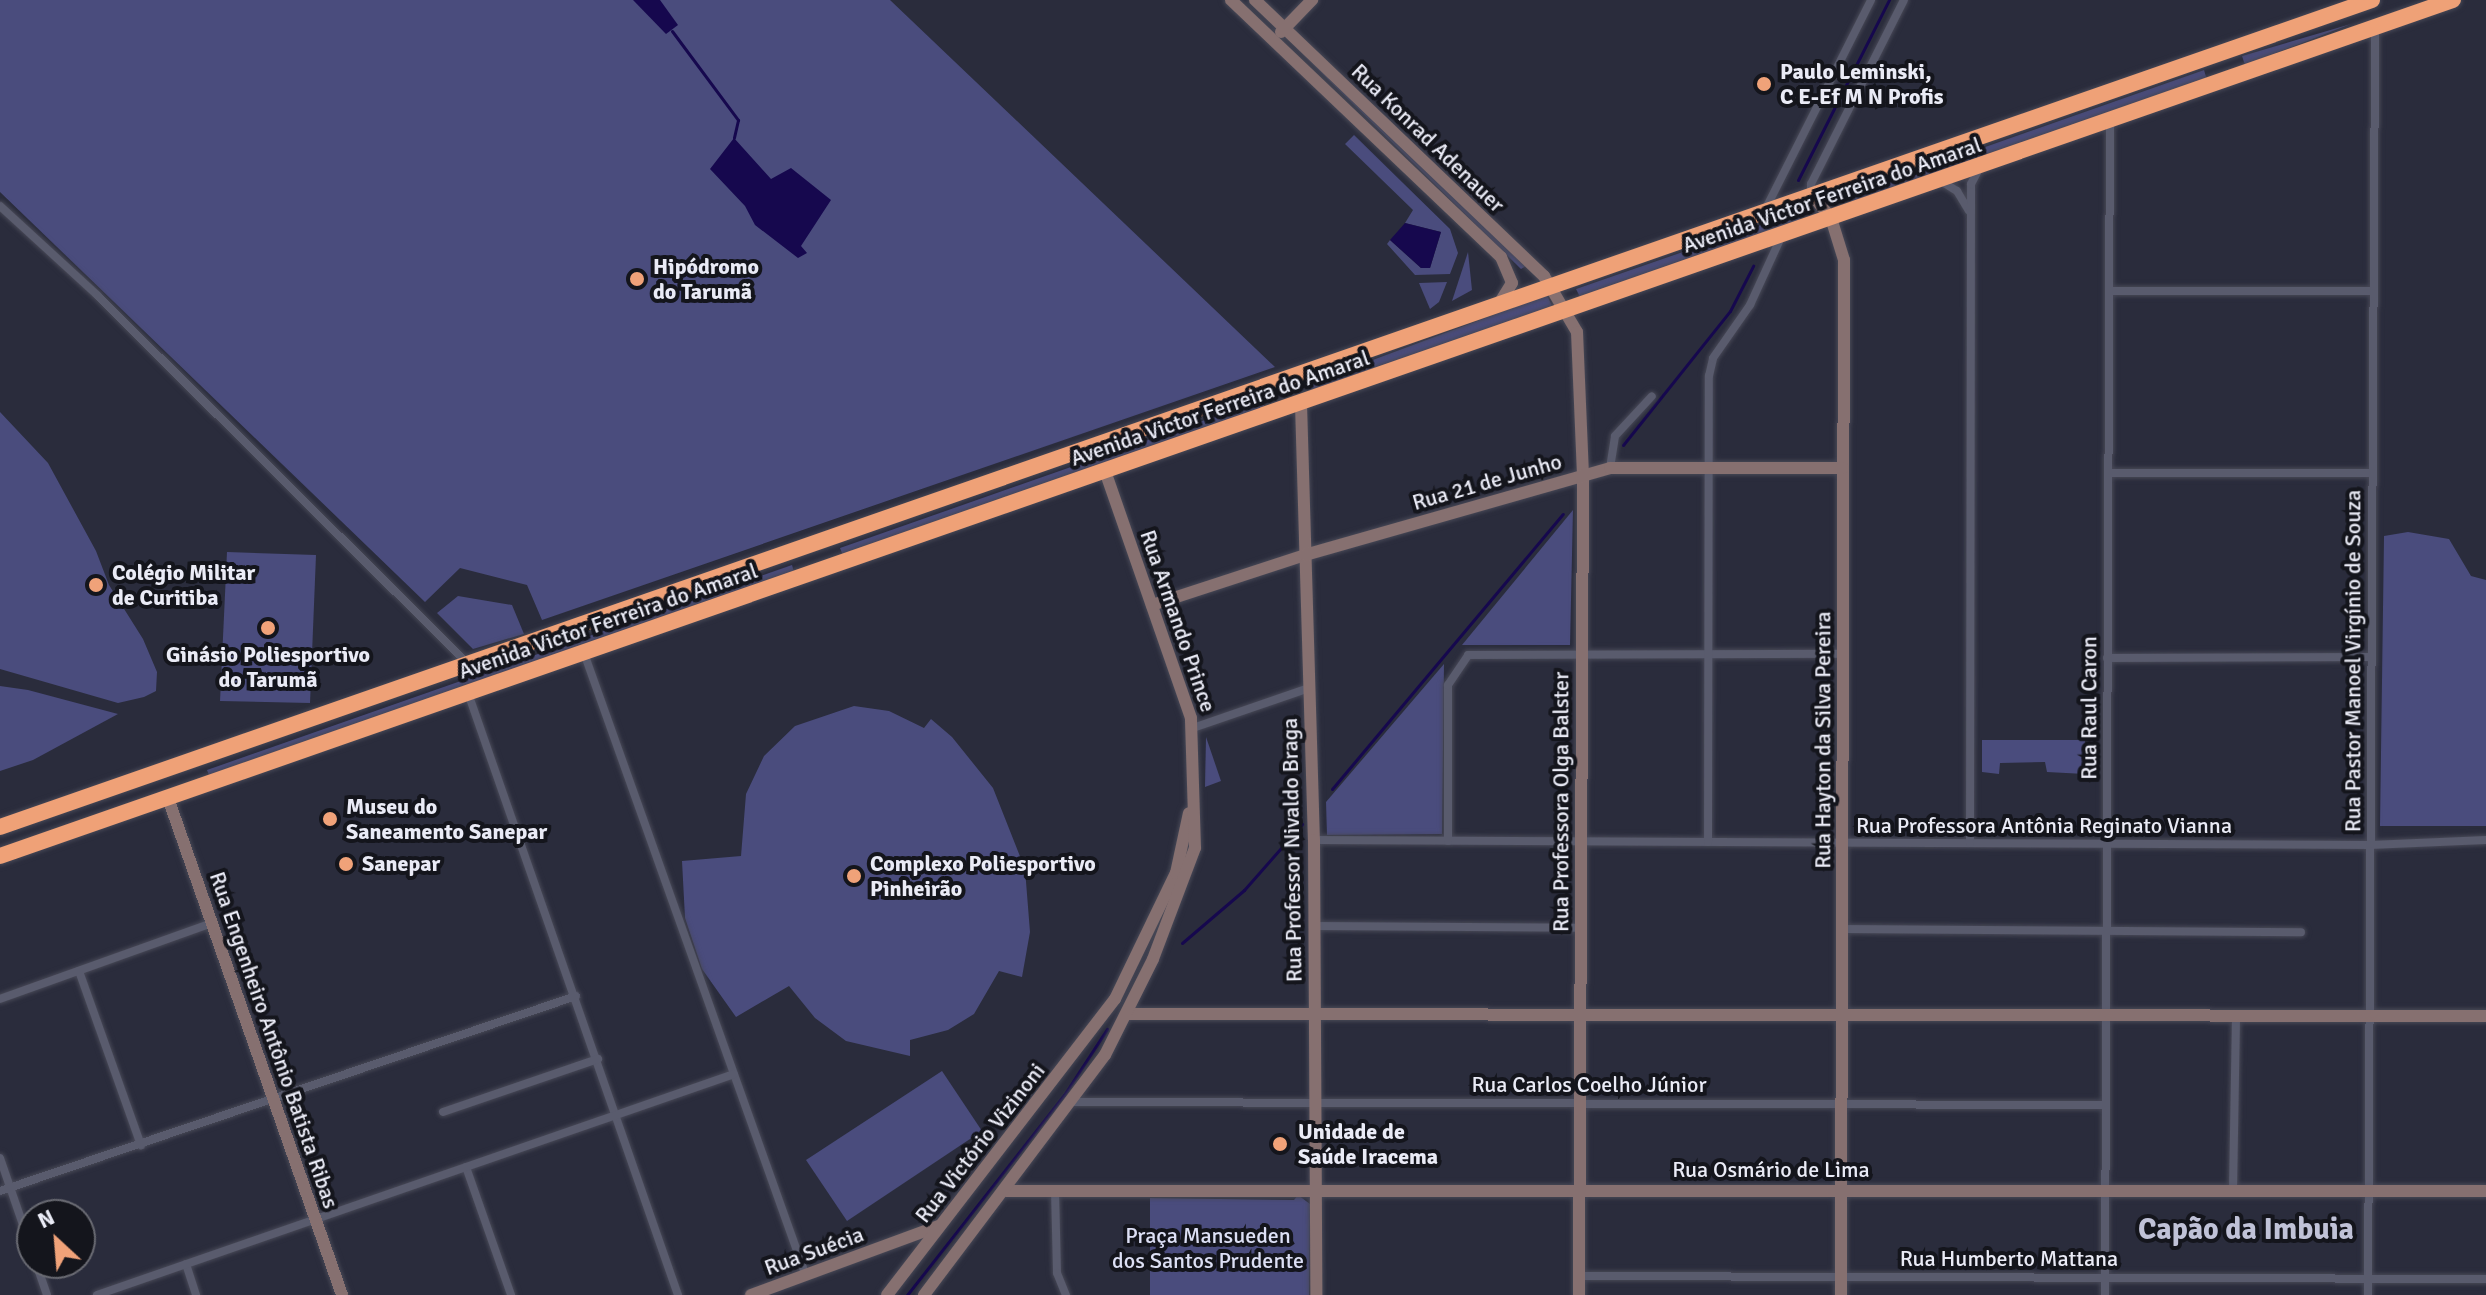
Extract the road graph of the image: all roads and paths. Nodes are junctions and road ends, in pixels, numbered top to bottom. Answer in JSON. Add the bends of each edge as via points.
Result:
{"nodes":[{"id":1,"x":1231,"y":0,"type":"edge"},
{"id":2,"x":1255,"y":0,"type":"edge"},
{"id":3,"x":1312,"y":0,"type":"edge"},
{"id":4,"x":1871,"y":0,"type":"edge"},
{"id":5,"x":1904,"y":0,"type":"edge"},
{"id":6,"x":2372,"y":0,"type":"edge"},
{"id":7,"x":2453,"y":0,"type":"edge"},
{"id":8,"x":1284,"y":28,"type":"junction"},
{"id":9,"x":2375,"y":28,"type":"junction"},
{"id":10,"x":1273,"y":40,"type":"junction"},
{"id":11,"x":2110,"y":121,"type":"junction"},
{"id":12,"x":1981,"y":166,"type":"junction"},
{"id":13,"x":1939,"y":181,"type":"junction"},
{"id":14,"x":1811,"y":194,"type":"junction"},
{"id":15,"x":0,"y":206,"type":"edge"},
{"id":16,"x":1765,"y":210,"type":"junction"},
{"id":17,"x":1971,"y":215,"type":"junction"},
{"id":18,"x":1831,"y":218,"type":"junction"},
{"id":19,"x":1782,"y":235,"type":"junction"},
{"id":20,"x":1550,"y":284,"type":"junction"},
{"id":21,"x":2109,"y":291,"type":"junction"},
{"id":22,"x":2374,"y":291,"type":"junction"},
{"id":23,"x":1499,"y":302,"type":"junction"},
{"id":24,"x":1568,"y":310,"type":"junction"},
{"id":25,"x":1324,"y":364,"type":"junction"},
{"id":26,"x":1652,"y":396,"type":"dead end"},
{"id":27,"x":1301,"y":404,"type":"junction"},
{"id":28,"x":1709,"y":466,"type":"junction"},
{"id":29,"x":1610,"y":468,"type":"junction"},
{"id":30,"x":1843,"y":468,"type":"junction"},
{"id":31,"x":1105,"y":471,"type":"junction"},
{"id":32,"x":2108,"y":473,"type":"junction"},
{"id":33,"x":2373,"y":473,"type":"junction"},
{"id":34,"x":1583,"y":475,"type":"junction"},
{"id":35,"x":826,"y":537,"type":"junction"},
{"id":36,"x":791,"y":549,"type":"junction"},
{"id":37,"x":1305,"y":555,"type":"junction"},
{"id":38,"x":836,"y":565,"type":"junction"},
{"id":39,"x":801,"y":577,"type":"junction"},
{"id":40,"x":1152,"y":605,"type":"junction"},
{"id":41,"x":584,"y":653,"type":"junction"},
{"id":42,"x":1582,"y":653,"type":"junction"},
{"id":43,"x":1708,"y":654,"type":"junction"},
{"id":44,"x":1843,"y":654,"type":"junction"},
{"id":45,"x":2371,"y":657,"type":"junction"},
{"id":46,"x":2107,"y":658,"type":"junction"},
{"id":47,"x":467,"y":663,"type":"junction"},
{"id":48,"x":1309,"y":688,"type":"junction"},
{"id":49,"x":468,"y":693,"type":"junction"},
{"id":50,"x":1193,"y":728,"type":"junction"},
{"id":51,"x":1194,"y":787,"type":"junction"},
{"id":52,"x":111,"y":788,"type":"junction"},
{"id":53,"x":168,"y":798,"type":"junction"},
{"id":54,"x":70,"y":802,"type":"junction"},
{"id":55,"x":118,"y":815,"type":"junction"},
{"id":56,"x":0,"y":827,"type":"edge"},
{"id":57,"x":80,"y":828,"type":"junction"},
{"id":58,"x":1314,"y":840,"type":"junction"},
{"id":59,"x":2486,"y":840,"type":"edge"},
{"id":60,"x":1448,"y":841,"type":"junction"},
{"id":61,"x":1581,"y":841,"type":"junction"},
{"id":62,"x":1708,"y":842,"type":"junction"},
{"id":63,"x":1842,"y":843,"type":"junction"},
{"id":64,"x":1970,"y":843,"type":"junction"},
{"id":65,"x":2107,"y":844,"type":"junction"},
{"id":66,"x":2370,"y":845,"type":"junction"},
{"id":67,"x":0,"y":856,"type":"edge"},
{"id":68,"x":212,"y":923,"type":"junction"},
{"id":69,"x":1315,"y":926,"type":"junction"},
{"id":70,"x":1581,"y":928,"type":"junction"},
{"id":71,"x":1842,"y":929,"type":"junction"},
{"id":72,"x":2106,"y":930,"type":"junction"},
{"id":73,"x":2301,"y":932,"type":"dead end"},
{"id":74,"x":79,"y":971,"type":"junction"},
{"id":75,"x":576,"y":996,"type":"junction"},
{"id":76,"x":0,"y":999,"type":"edge"},
{"id":77,"x":1127,"y":1014,"type":"junction"},
{"id":78,"x":1104,"y":1015,"type":"joint"},
{"id":79,"x":1315,"y":1015,"type":"junction"},
{"id":80,"x":1580,"y":1015,"type":"junction"},
{"id":81,"x":1842,"y":1015,"type":"junction"},
{"id":82,"x":2106,"y":1016,"type":"junction"},
{"id":83,"x":2236,"y":1016,"type":"junction"},
{"id":84,"x":2369,"y":1016,"type":"junction"},
{"id":85,"x":2486,"y":1016,"type":"edge"},
{"id":86,"x":598,"y":1059,"type":"junction"},
{"id":87,"x":734,"y":1074,"type":"junction"},
{"id":88,"x":273,"y":1098,"type":"junction"},
{"id":89,"x":1073,"y":1102,"type":"junction"},
{"id":90,"x":1316,"y":1102,"type":"junction"},
{"id":91,"x":1580,"y":1103,"type":"junction"},
{"id":92,"x":1842,"y":1104,"type":"junction"},
{"id":93,"x":2105,"y":1105,"type":"junction"},
{"id":94,"x":443,"y":1112,"type":"dead end"},
{"id":95,"x":617,"y":1114,"type":"junction"},
{"id":96,"x":141,"y":1145,"type":"junction"},
{"id":97,"x":0,"y":1158,"type":"edge"},
{"id":98,"x":1025,"y":1166,"type":"junction"},
{"id":99,"x":466,"y":1167,"type":"junction"},
{"id":100,"x":10,"y":1188,"type":"junction"},
{"id":101,"x":1055,"y":1189,"type":"junction"},
{"id":102,"x":1316,"y":1189,"type":"junction"},
{"id":103,"x":1580,"y":1190,"type":"junction"},
{"id":104,"x":1842,"y":1190,"type":"junction"},
{"id":105,"x":2105,"y":1190,"type":"junction"},
{"id":106,"x":2233,"y":1190,"type":"junction"},
{"id":107,"x":0,"y":1191,"type":"edge"},
{"id":108,"x":1006,"y":1191,"type":"junction"},
{"id":109,"x":2368,"y":1191,"type":"junction"},
{"id":110,"x":2486,"y":1191,"type":"edge"},
{"id":111,"x":16,"y":1205,"type":"edge"},
{"id":112,"x":315,"y":1219,"type":"junction"},
{"id":113,"x":940,"y":1226,"type":"junction"},
{"id":114,"x":891,"y":1245,"type":"junction"},
{"id":115,"x":913,"y":1261,"type":"junction"},
{"id":116,"x":186,"y":1264,"type":"junction"},
{"id":117,"x":806,"y":1276,"type":"junction"},
{"id":118,"x":1579,"y":1276,"type":"junction"},
{"id":119,"x":1841,"y":1277,"type":"junction"},
{"id":120,"x":2105,"y":1278,"type":"junction"},
{"id":121,"x":2368,"y":1279,"type":"junction"},
{"id":122,"x":2486,"y":1279,"type":"edge"},
{"id":123,"x":97,"y":1295,"type":"edge"},
{"id":124,"x":196,"y":1295,"type":"edge"},
{"id":125,"x":342,"y":1295,"type":"edge"},
{"id":126,"x":511,"y":1295,"type":"edge"},
{"id":127,"x":678,"y":1295,"type":"edge"},
{"id":128,"x":751,"y":1295,"type":"edge"},
{"id":129,"x":887,"y":1295,"type":"edge"},
{"id":130,"x":924,"y":1295,"type":"edge"},
{"id":131,"x":1066,"y":1295,"type":"edge"},
{"id":132,"x":1316,"y":1295,"type":"edge"},
{"id":133,"x":1579,"y":1295,"type":"edge"},
{"id":134,"x":1841,"y":1295,"type":"edge"},
{"id":135,"x":2105,"y":1295,"type":"edge"},
{"id":136,"x":2368,"y":1295,"type":"edge"}],
"edges":[{"from":1,"to":10,"type":"street","name":"Rua Konrad Adenauer"},
{"from":2,"to":8,"type":"street","name":"Rua Konrad Adenauer"},
{"from":3,"to":8,"type":"street"},
{"from":4,"to":16,"type":"street"},
{"from":5,"to":14,"type":"street","via":[[1811,184]]},
{"from":6,"to":14,"type":"highway","name":"Avenida Victor Ferreira do Amaral"},
{"from":7,"to":9,"type":"highway","name":"Avenida Victor Ferreira do Amaral"},
{"from":8,"to":10,"type":"street"},
{"from":8,"to":20,"type":"street","name":"Rua Konrad Adenauer"},
{"from":9,"to":11,"type":"highway","name":"Avenida Victor Ferreira do Amaral"},
{"from":9,"to":22,"type":"street","name":"Rua Pastor Manoel Virgínio de Souza"},
{"from":10,"to":23,"type":"street","name":"Rua Konrad Adenauer","via":[[1505,262],[1512,283]]},
{"from":11,"to":12,"type":"highway","name":"Avenida Victor Ferreira do Amaral"},
{"from":11,"to":21,"type":"street","name":"Rua Raul Caron"},
{"from":12,"to":13,"type":"highway","name":"Avenida Victor Ferreira do Amaral"},
{"from":12,"to":17,"type":"street","via":[[1971,184]]},
{"from":13,"to":17,"type":"street","via":[[1957,191]]},
{"from":13,"to":18,"type":"highway","name":"Avenida Victor Ferreira do Amaral"},
{"from":14,"to":16,"type":"highway","name":"Avenida Victor Ferreira do Amaral"},
{"from":14,"to":18,"type":"street","name":"Rua Hayton da Silva Pereira"},
{"from":15,"to":47,"type":"street","via":[[97,295]]},
{"from":16,"to":20,"type":"highway","name":"Avenida Victor Ferreira do Amaral"},
{"from":17,"to":64,"type":"street"},
{"from":18,"to":19,"type":"highway","name":"Avenida Victor Ferreira do Amaral"},
{"from":18,"to":30,"type":"street","name":"Rua Hayton da Silva Pereira","via":[[1844,260]]},
{"from":19,"to":24,"type":"highway","name":"Avenida Victor Ferreira do Amaral"},
{"from":19,"to":28,"type":"street","via":[[1750,305],[1713,358]]},
{"from":20,"to":23,"type":"highway","name":"Avenida Victor Ferreira do Amaral"},
{"from":20,"to":24,"type":"street","name":"Rua Konrad Adenauer"},
{"from":21,"to":22,"type":"street"},
{"from":21,"to":32,"type":"street","name":"Rua Raul Caron"},
{"from":22,"to":33,"type":"street","name":"Rua Pastor Manoel Virgínio de Souza"},
{"from":23,"to":25,"type":"highway","name":"Avenida Victor Ferreira do Amaral"},
{"from":24,"to":27,"type":"highway","name":"Avenida Victor Ferreira do Amaral"},
{"from":24,"to":34,"type":"street","name":"Rua Professora Olga Balster","via":[[1577,332]]},
{"from":25,"to":27,"type":"highway","via":[[1307,379]]},
{"from":25,"to":35,"type":"highway","name":"Avenida Victor Ferreira do Amaral"},
{"from":26,"to":29,"type":"street","via":[[1615,436]]},
{"from":27,"to":31,"type":"highway","name":"Avenida Victor Ferreira do Amaral"},
{"from":27,"to":37,"type":"street","name":"Rua Professor Nivaldo Braga"},
{"from":28,"to":29,"type":"street","name":"Rua 21 de Junho"},
{"from":28,"to":30,"type":"street","name":"Rua 21 de Junho"},
{"from":28,"to":43,"type":"street"},
{"from":29,"to":34,"type":"street","name":"Rua 21 de Junho"},
{"from":30,"to":44,"type":"street","name":"Rua Hayton da Silva Pereira"},
{"from":31,"to":38,"type":"highway","name":"Avenida Victor Ferreira do Amaral"},
{"from":31,"to":40,"type":"street","name":"Rua Armando Prince"},
{"from":32,"to":33,"type":"street"},
{"from":32,"to":46,"type":"street","name":"Rua Raul Caron"},
{"from":33,"to":45,"type":"street","name":"Rua Pastor Manoel Virgínio de Souza"},
{"from":34,"to":37,"type":"street","name":"Rua 21 de Junho"},
{"from":34,"to":42,"type":"street","name":"Rua Professora Olga Balster"},
{"from":35,"to":36,"type":"highway","name":"Avenida Victor Ferreira do Amaral"},
{"from":35,"to":38,"type":"highway","via":[[823,555]]},
{"from":36,"to":39,"type":"highway","via":[[805,561]]},
{"from":36,"to":47,"type":"highway","name":"Avenida Victor Ferreira do Amaral"},
{"from":37,"to":40,"type":"street","name":"Rua 21 de Junho"},
{"from":37,"to":48,"type":"street","name":"Rua Professor Nivaldo Braga"},
{"from":38,"to":39,"type":"highway","name":"Avenida Victor Ferreira do Amaral"},
{"from":39,"to":41,"type":"highway","name":"Avenida Victor Ferreira do Amaral"},
{"from":40,"to":50,"type":"street","name":"Rua Armando Prince"},
{"from":41,"to":49,"type":"highway","name":"Avenida Victor Ferreira do Amaral"},
{"from":41,"to":87,"type":"street"},
{"from":42,"to":43,"type":"street"},
{"from":42,"to":60,"type":"street","via":[[1476,652],[1457,667],[1448,685]]},
{"from":42,"to":61,"type":"street","name":"Rua Professora Olga Balster"},
{"from":43,"to":44,"type":"street"},
{"from":43,"to":62,"type":"street"},
{"from":44,"to":63,"type":"street","name":"Rua Hayton da Silva Pereira"},
{"from":45,"to":46,"type":"street"},
{"from":45,"to":66,"type":"street","name":"Rua Pastor Manoel Virgínio de Souza"},
{"from":46,"to":65,"type":"street","name":"Rua Raul Caron"},
{"from":47,"to":52,"type":"highway","name":"Avenida Victor Ferreira do Amaral"},
{"from":48,"to":50,"type":"street"},
{"from":48,"to":58,"type":"street","name":"Rua Professor Nivaldo Braga"},
{"from":49,"to":53,"type":"highway","name":"Avenida Victor Ferreira do Amaral"},
{"from":49,"to":75,"type":"street"},
{"from":50,"to":51,"type":"street","name":"Rua Armando Prince"},
{"from":51,"to":77,"type":"street","name":"Rua Armando Prince","via":[[1190,868]]},
{"from":51,"to":78,"type":"street","name":"Rua Armando Prince","via":[[1176,873],[1135,965]]},
{"from":52,"to":54,"type":"highway","name":"Avenida Victor Ferreira do Amaral"},
{"from":52,"to":55,"type":"highway","via":[[106,804]]},
{"from":53,"to":55,"type":"highway","name":"Avenida Victor Ferreira do Amaral"},
{"from":53,"to":68,"type":"street","name":"Rua Engenheiro Antônio Batista Ribas"},
{"from":54,"to":56,"type":"highway","name":"Avenida Victor Ferreira do Amaral"},
{"from":54,"to":57,"type":"highway","via":[[83,811]]},
{"from":55,"to":57,"type":"highway","name":"Avenida Victor Ferreira do Amaral"},
{"from":57,"to":67,"type":"highway","name":"Avenida Victor Ferreira do Amaral"},
{"from":58,"to":60,"type":"street","name":"Rua Professora Antônia Reginato Vianna"},
{"from":58,"to":69,"type":"street","name":"Rua Professor Nivaldo Braga"},
{"from":59,"to":66,"type":"street","name":"Rua Professora Antônia Reginato Vianna"},
{"from":60,"to":61,"type":"street","name":"Rua Professora Antônia Reginato Vianna"},
{"from":61,"to":62,"type":"street","name":"Rua Professora Antônia Reginato Vianna"},
{"from":61,"to":70,"type":"street","name":"Rua Professora Olga Balster"},
{"from":62,"to":63,"type":"street","name":"Rua Professora Antônia Reginato Vianna"},
{"from":63,"to":64,"type":"street","name":"Rua Professora Antônia Reginato Vianna"},
{"from":63,"to":71,"type":"street","name":"Rua Hayton da Silva Pereira"},
{"from":64,"to":65,"type":"street","name":"Rua Professora Antônia Reginato Vianna"},
{"from":65,"to":66,"type":"street","name":"Rua Professora Antônia Reginato Vianna"},
{"from":65,"to":72,"type":"street","name":"Rua Raul Caron"},
{"from":66,"to":84,"type":"street","name":"Rua Pastor Manoel Virgínio de Souza"},
{"from":68,"to":74,"type":"street"},
{"from":68,"to":88,"type":"street","name":"Rua Engenheiro Antônio Batista Ribas"},
{"from":69,"to":70,"type":"street"},
{"from":69,"to":79,"type":"street","name":"Rua Professor Nivaldo Braga"},
{"from":70,"to":80,"type":"street","name":"Rua Professora Olga Balster"},
{"from":71,"to":72,"type":"street"},
{"from":71,"to":81,"type":"street","name":"Rua Hayton da Silva Pereira"},
{"from":72,"to":73,"type":"street"},
{"from":72,"to":82,"type":"street","name":"Rua Raul Caron"},
{"from":74,"to":76,"type":"street"},
{"from":74,"to":96,"type":"street"},
{"from":75,"to":86,"type":"street"},
{"from":75,"to":88,"type":"street"},
{"from":77,"to":79,"type":"street"},
{"from":77,"to":89,"type":"street"},
{"from":78,"to":113,"type":"street","name":"Rua Victório Vizinoni"},
{"from":79,"to":80,"type":"street"},
{"from":79,"to":90,"type":"street","name":"Rua Professor Nivaldo Braga"},
{"from":80,"to":81,"type":"street"},
{"from":80,"to":91,"type":"street","name":"Rua Professora Olga Balster"},
{"from":81,"to":82,"type":"street"},
{"from":81,"to":92,"type":"street","name":"Rua Hayton da Silva Pereira"},
{"from":82,"to":83,"type":"street"},
{"from":82,"to":93,"type":"street","name":"Rua Raul Caron"},
{"from":83,"to":84,"type":"street"},
{"from":83,"to":106,"type":"street"},
{"from":84,"to":85,"type":"street"},
{"from":84,"to":109,"type":"street","name":"Rua Pastor Manoel Virgínio de Souza"},
{"from":86,"to":94,"type":"street"},
{"from":86,"to":95,"type":"street"},
{"from":87,"to":95,"type":"street"},
{"from":87,"to":117,"type":"street"},
{"from":88,"to":96,"type":"street"},
{"from":88,"to":112,"type":"street","name":"Rua Engenheiro Antônio Batista Ribas"},
{"from":89,"to":90,"type":"street","name":"Rua Carlos Coelho Júnior"},
{"from":89,"to":98,"type":"street"},
{"from":90,"to":91,"type":"street","name":"Rua Carlos Coelho Júnior"},
{"from":90,"to":102,"type":"street","name":"Rua Professor Nivaldo Braga"},
{"from":91,"to":92,"type":"street","name":"Rua Carlos Coelho Júnior"},
{"from":91,"to":103,"type":"street","name":"Rua Professora Olga Balster"},
{"from":92,"to":93,"type":"street","name":"Rua Carlos Coelho Júnior"},
{"from":92,"to":104,"type":"street","name":"Rua Hayton da Silva Pereira"},
{"from":93,"to":105,"type":"street","name":"Rua Raul Caron"},
{"from":95,"to":99,"type":"street"},
{"from":95,"to":127,"type":"street"},
{"from":96,"to":100,"type":"street"},
{"from":97,"to":100,"type":"street"},
{"from":98,"to":101,"type":"street","via":[[1040,1184]]},
{"from":98,"to":108,"type":"street"},
{"from":99,"to":112,"type":"street"},
{"from":99,"to":126,"type":"street"},
{"from":100,"to":107,"type":"street"},
{"from":100,"to":111,"type":"street"},
{"from":101,"to":102,"type":"street","name":"Rua Osmário de Lima"},
{"from":101,"to":108,"type":"street","name":"Rua Osmário de Lima"},
{"from":101,"to":131,"type":"street","via":[[1057,1267]]},
{"from":102,"to":103,"type":"street","name":"Rua Osmário de Lima"},
{"from":102,"to":132,"type":"street","name":"Rua Professor Nivaldo Braga"},
{"from":103,"to":104,"type":"street","name":"Rua Osmário de Lima"},
{"from":103,"to":118,"type":"street","name":"Rua Professora Olga Balster"},
{"from":104,"to":105,"type":"street","name":"Rua Osmário de Lima"},
{"from":104,"to":119,"type":"street","name":"Rua Hayton da Silva Pereira"},
{"from":105,"to":106,"type":"street","name":"Rua Osmário de Lima"},
{"from":105,"to":120,"type":"street","name":"Rua Raul Caron"},
{"from":106,"to":109,"type":"street","name":"Rua Osmário de Lima"},
{"from":108,"to":130,"type":"street"},
{"from":109,"to":110,"type":"street","name":"Rua Osmário de Lima"},
{"from":109,"to":121,"type":"street","name":"Rua Pastor Manoel Virgínio de Souza"},
{"from":112,"to":116,"type":"street"},
{"from":112,"to":125,"type":"street","name":"Rua Engenheiro Antônio Batista Ribas"},
{"from":113,"to":114,"type":"street","name":"Rua Suécia"},
{"from":113,"to":115,"type":"street","name":"Rua Victório Vizinoni"},
{"from":114,"to":115,"type":"street","name":"Rua Suécia","via":[[904,1248]]},
{"from":114,"to":117,"type":"street","name":"Rua Suécia"},
{"from":115,"to":129,"type":"street","name":"Rua Victório Vizinoni"},
{"from":116,"to":123,"type":"street"},
{"from":116,"to":124,"type":"street"},
{"from":117,"to":128,"type":"street","name":"Rua Suécia"},
{"from":118,"to":119,"type":"street","name":"Rua Humberto Mattana"},
{"from":118,"to":133,"type":"street","name":"Rua Professora Olga Balster"},
{"from":119,"to":120,"type":"street","name":"Rua Humberto Mattana"},
{"from":119,"to":134,"type":"street","name":"Rua Hayton da Silva Pereira"},
{"from":120,"to":121,"type":"street","name":"Rua Humberto Mattana"},
{"from":120,"to":135,"type":"street","name":"Rua Raul Caron"},
{"from":121,"to":122,"type":"street","name":"Rua Humberto Mattana"},
{"from":121,"to":136,"type":"street","name":"Rua Pastor Manoel Virgínio de Souza"}]}
